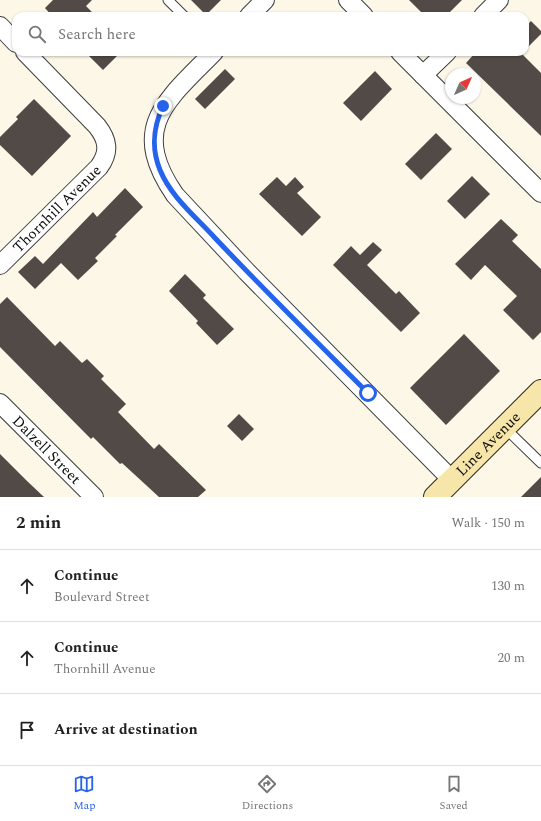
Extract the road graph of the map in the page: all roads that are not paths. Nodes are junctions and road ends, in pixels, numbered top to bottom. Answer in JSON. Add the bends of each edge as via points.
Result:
{"nodes":[{"id":1,"x":168,"y":0,"type":"edge"},
{"id":2,"x":265,"y":0,"type":"edge"},
{"id":3,"x":348,"y":0,"type":"edge"},
{"id":4,"x":499,"y":0,"type":"edge"},
{"id":5,"x":180,"y":12,"type":"edge"},
{"id":6,"x":253,"y":12,"type":"edge"},
{"id":7,"x":360,"y":12,"type":"edge"},
{"id":8,"x":487,"y":12,"type":"edge"},
{"id":9,"x":0,"y":26,"type":"edge"},
{"id":10,"x":12,"y":39,"type":"edge"},
{"id":11,"x":29,"y":56,"type":"edge"},
{"id":12,"x":210,"y":56,"type":"edge"},
{"id":13,"x":404,"y":56,"type":"edge"},
{"id":14,"x":443,"y":56,"type":"edge"},
{"id":15,"x":424,"y":75,"type":"junction"},
{"id":16,"x":541,"y":193,"type":"edge"},
{"id":17,"x":0,"y":265,"type":"edge"},
{"id":18,"x":541,"y":391,"type":"edge"},
{"id":19,"x":0,"y":403,"type":"edge"},
{"id":20,"x":505,"y":427,"type":"junction"},
{"id":21,"x":541,"y":463,"type":"edge"},
{"id":22,"x":452,"y":480,"type":"junction"},
{"id":23,"x":94,"y":497,"type":"edge"},
{"id":24,"x":435,"y":497,"type":"edge"}],
"edges":[{"from":1,"to":5,"type":"lane"},
{"from":2,"to":6,"type":"street"},
{"from":3,"to":7,"type":"street"},
{"from":4,"to":8,"type":"street"},
{"from":9,"to":10,"type":"street"},
{"from":11,"to":17,"type":"street","name":"Thornhill Avenue","via":[[97,126],[105,136],[107,149],[99,167]]},
{"from":12,"to":22,"type":"street","via":[[163,106],[154,131],[157,160],[167,183],[175,195],[247,272]]},
{"from":13,"to":15,"type":"street"},
{"from":14,"to":15,"type":"street"},
{"from":15,"to":16,"type":"street"},
{"from":18,"to":20,"type":"main road","name":"Line Avenue"},
{"from":19,"to":23,"type":"street","name":"Dalzell Street"},
{"from":20,"to":21,"type":"lane"},
{"from":20,"to":22,"type":"main road","name":"Line Avenue"},
{"from":22,"to":24,"type":"main road","name":"Line Avenue"}]}
